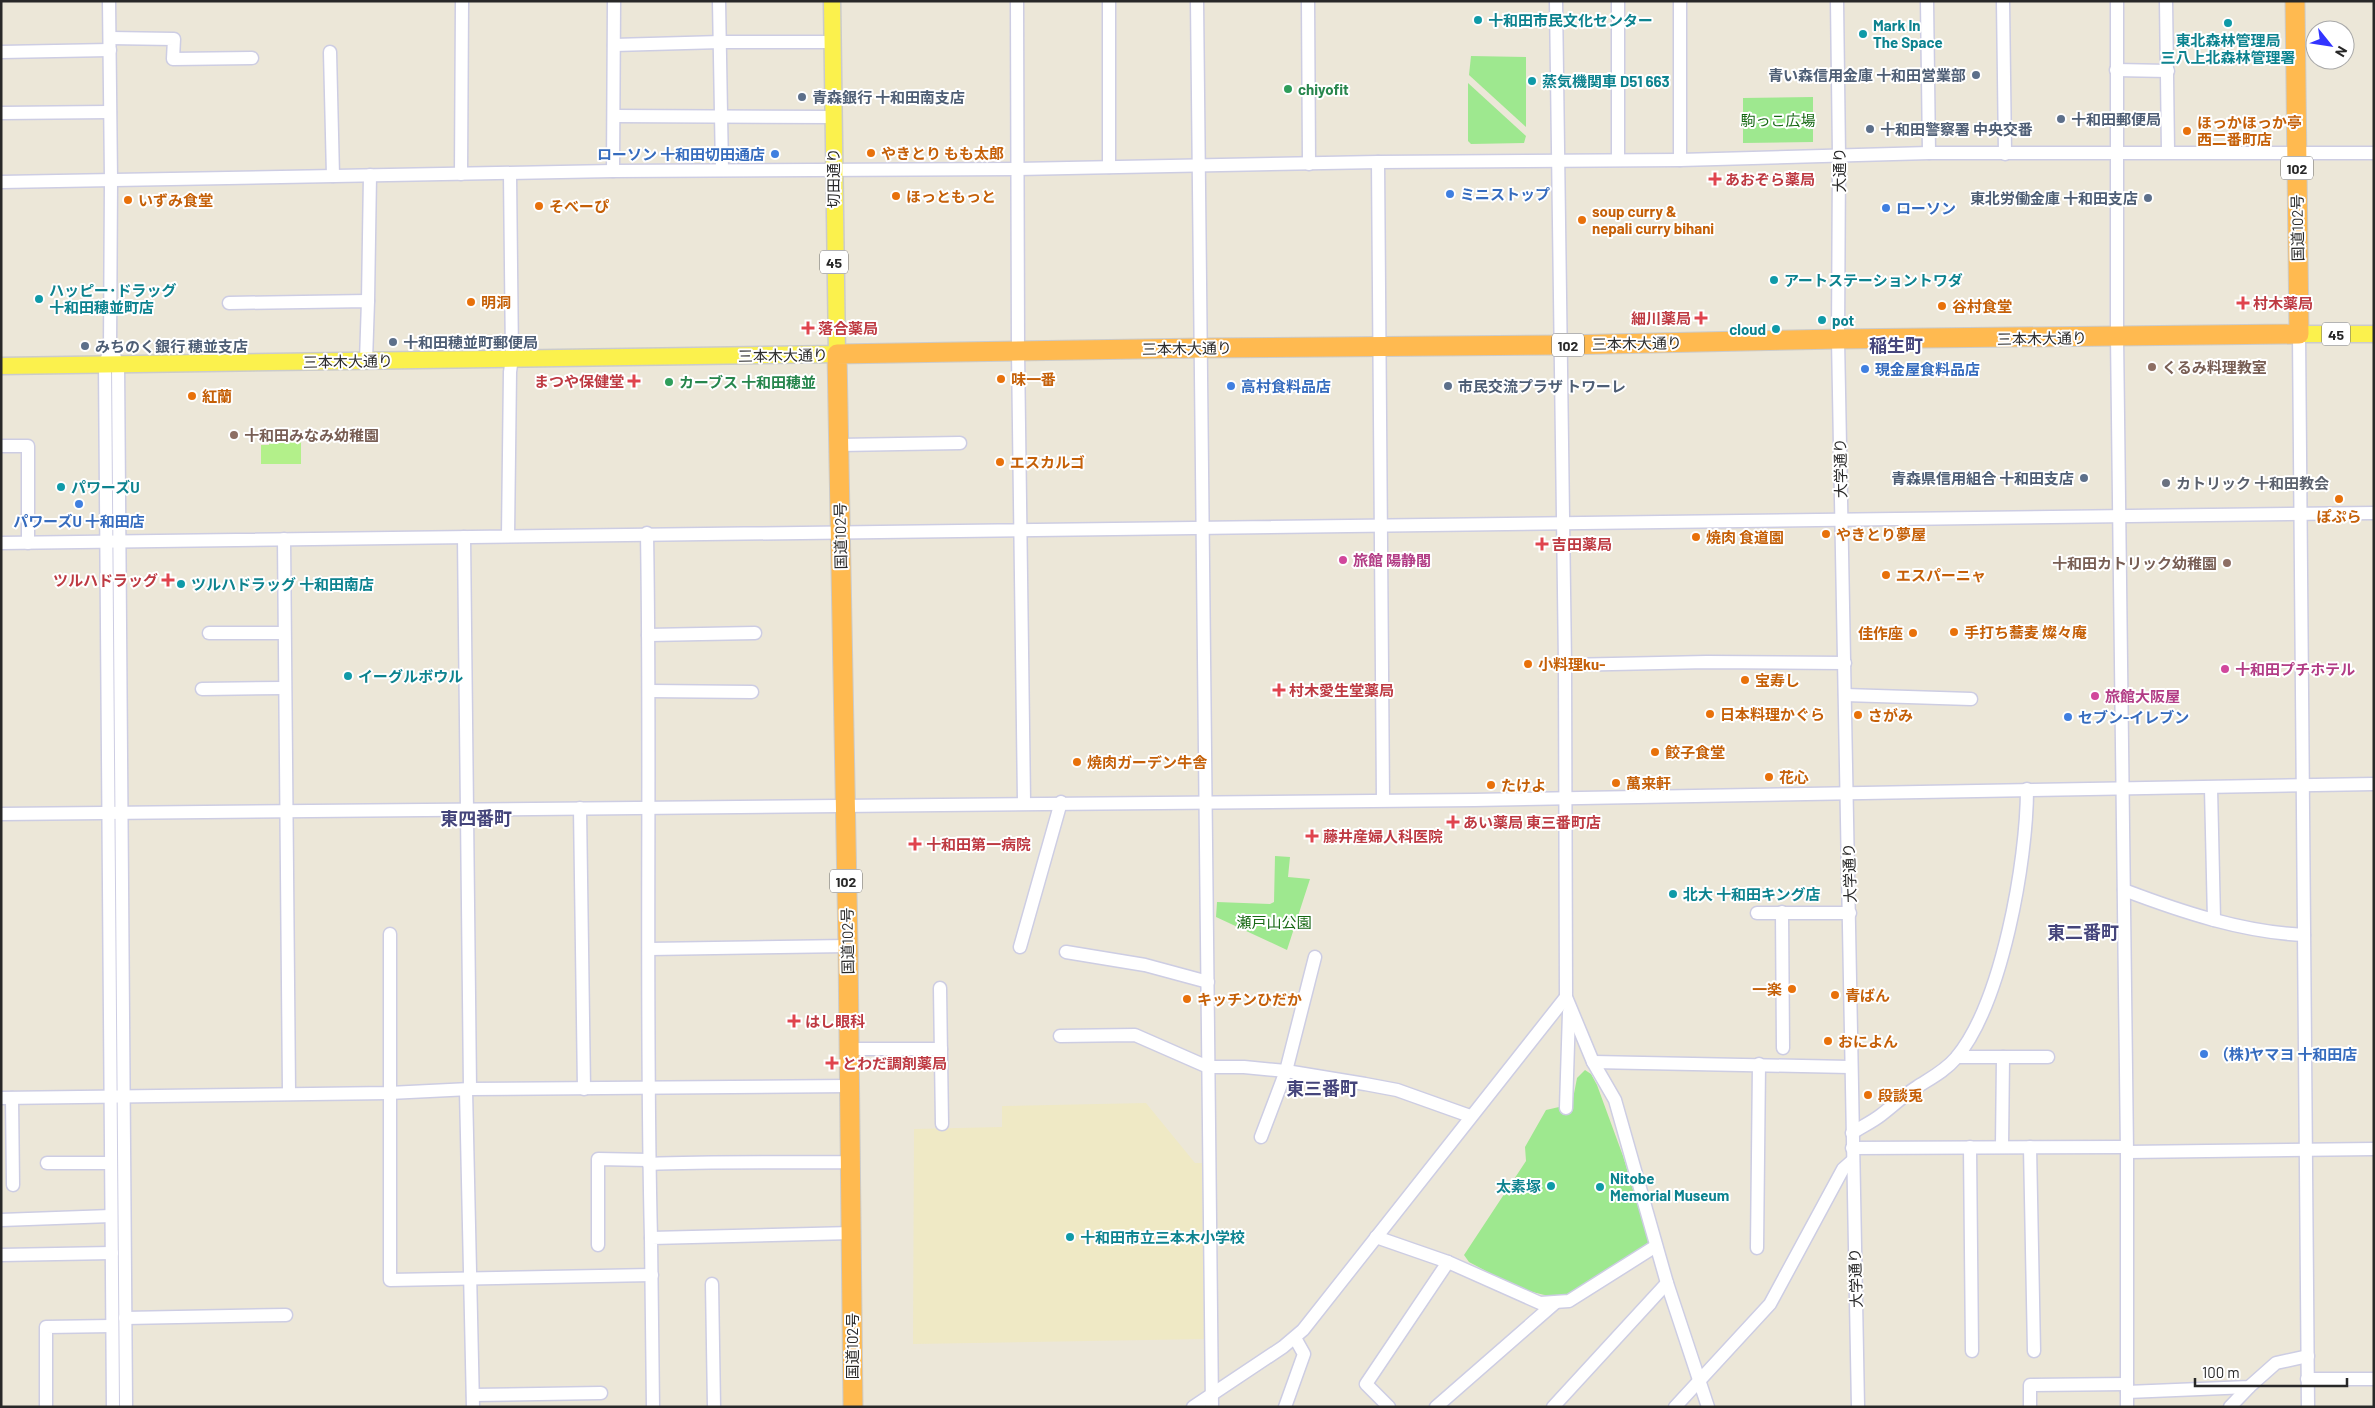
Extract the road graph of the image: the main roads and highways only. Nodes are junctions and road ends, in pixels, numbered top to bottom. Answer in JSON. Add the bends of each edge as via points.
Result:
{"nodes":[{"id":1,"x":832,"y":1,"type":"edge"},
{"id":2,"x":2294,"y":1,"type":"edge"},
{"id":3,"x":2298,"y":334,"type":"junction"},
{"id":4,"x":2374,"y":334,"type":"edge"},
{"id":5,"x":837,"y":354,"type":"junction"},
{"id":6,"x":1,"y":366,"type":"edge"},
{"id":7,"x":852,"y":1407,"type":"edge"}],
"edges":[{"from":1,"to":5,"type":"main road","name":"切田通り","number":"45"},
{"from":2,"to":3,"type":"highway","name":"国道102号","number":"102"},
{"from":3,"to":4,"type":"main road","name":"三本木大通り","number":"45"},
{"from":3,"to":5,"type":"highway","name":"三本木大通り","number":"102"},
{"from":5,"to":6,"type":"main road","name":"三本木大通り","via":[[366,361],[111,360]]},
{"from":5,"to":7,"type":"highway","name":"国道102号","number":"102","via":[[850,1086]]}]}
